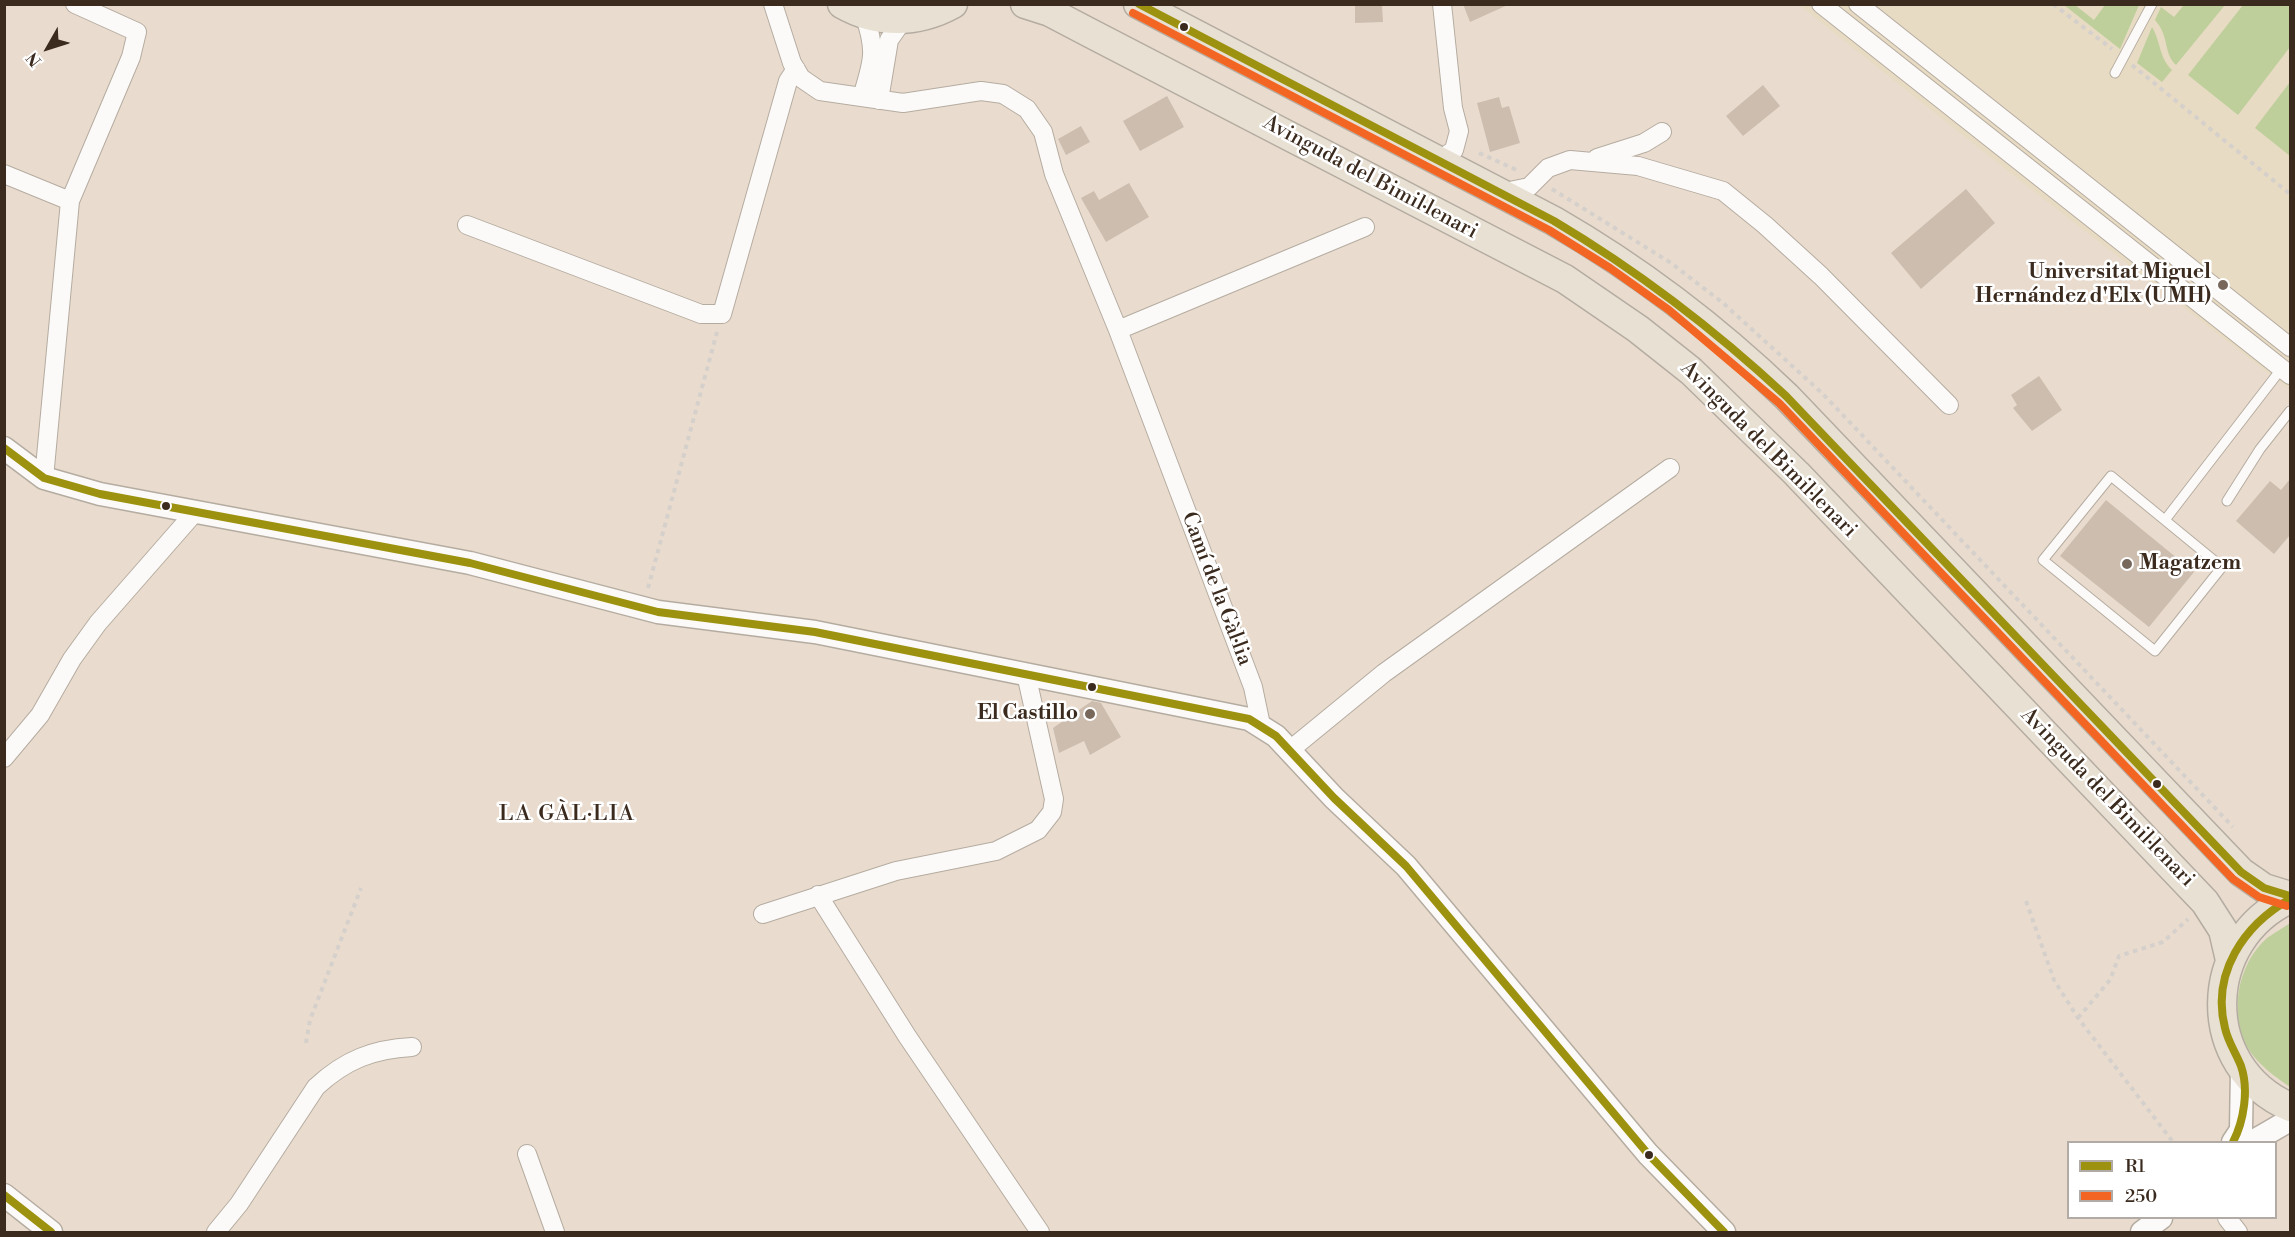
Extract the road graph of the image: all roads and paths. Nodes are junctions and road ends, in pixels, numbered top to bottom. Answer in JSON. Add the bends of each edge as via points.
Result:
{"nodes":[{"id":1,"x":75,"y":4,"type":"edge"},
{"id":2,"x":773,"y":4,"type":"edge"},
{"id":3,"x":953,"y":4,"type":"edge"},
{"id":4,"x":1025,"y":4,"type":"edge"},
{"id":5,"x":1138,"y":4,"type":"edge"},
{"id":6,"x":1442,"y":4,"type":"edge"},
{"id":7,"x":1821,"y":4,"type":"edge"},
{"id":8,"x":1858,"y":4,"type":"edge"},
{"id":9,"x":2053,"y":4,"type":"edge"},
{"id":10,"x":2152,"y":4,"type":"edge"},
{"id":11,"x":853,"y":9,"type":"edge"},
{"id":12,"x":903,"y":20,"type":"junction"},
{"id":13,"x":2124,"y":59,"type":"junction"},
{"id":14,"x":796,"y":69,"type":"junction"},
{"id":15,"x":2115,"y":73,"type":"dead end"},
{"id":16,"x":871,"y":98,"type":"junction"},
{"id":17,"x":1662,"y":132,"type":"dead end"},
{"id":18,"x":1438,"y":161,"type":"junction"},
{"id":19,"x":1589,"y":161,"type":"junction"},
{"id":20,"x":4,"y":174,"type":"edge"},
{"id":21,"x":1500,"y":193,"type":"junction"},
{"id":22,"x":2290,"y":194,"type":"edge"},
{"id":23,"x":70,"y":201,"type":"junction"},
{"id":24,"x":467,"y":225,"type":"dead end"},
{"id":25,"x":1365,"y":227,"type":"dead end"},
{"id":26,"x":722,"y":314,"type":"junction"},
{"id":27,"x":1118,"y":330,"type":"junction"},
{"id":28,"x":2290,"y":347,"type":"edge"},
{"id":29,"x":2288,"y":371,"type":"edge"},
{"id":30,"x":1949,"y":405,"type":"dead end"},
{"id":31,"x":2290,"y":411,"type":"edge"},
{"id":32,"x":4,"y":448,"type":"edge"},
{"id":33,"x":1670,"y":468,"type":"dead end"},
{"id":34,"x":44,"y":478,"type":"junction"},
{"id":35,"x":2226,"y":501,"type":"dead end"},
{"id":36,"x":196,"y":511,"type":"junction"},
{"id":37,"x":2165,"y":520,"type":"junction"},
{"id":38,"x":643,"y":608,"type":"junction"},
{"id":39,"x":1026,"y":674,"type":"junction"},
{"id":40,"x":1261,"y":725,"type":"junction"},
{"id":41,"x":1290,"y":750,"type":"junction"},
{"id":42,"x":4,"y":758,"type":"edge"},
{"id":43,"x":361,"y":888,"type":"dead end"},
{"id":44,"x":818,"y":895,"type":"junction"},
{"id":45,"x":2290,"y":897,"type":"edge"},
{"id":46,"x":2026,"y":901,"type":"dead end"},
{"id":47,"x":763,"y":914,"type":"dead end"},
{"id":48,"x":2193,"y":915,"type":"dead end"},
{"id":49,"x":2230,"y":960,"type":"junction"},
{"id":50,"x":2078,"y":1018,"type":"junction"},
{"id":51,"x":306,"y":1043,"type":"dead end"},
{"id":52,"x":412,"y":1047,"type":"dead end"},
{"id":53,"x":2242,"y":1069,"type":"junction"},
{"id":54,"x":2290,"y":1107,"type":"edge"},
{"id":55,"x":2290,"y":1120,"type":"edge"},
{"id":56,"x":2171,"y":1141,"type":"edge"},
{"id":57,"x":2234,"y":1141,"type":"edge"},
{"id":58,"x":2255,"y":1141,"type":"edge"},
{"id":59,"x":527,"y":1154,"type":"dead end"},
{"id":60,"x":4,"y":1195,"type":"edge"},
{"id":61,"x":2160,"y":1219,"type":"edge"},
{"id":62,"x":2228,"y":1219,"type":"edge"},
{"id":63,"x":51,"y":1233,"type":"edge"},
{"id":64,"x":216,"y":1233,"type":"edge"},
{"id":65,"x":555,"y":1233,"type":"edge"},
{"id":66,"x":1040,"y":1233,"type":"edge"},
{"id":67,"x":1724,"y":1233,"type":"edge"},
{"id":68,"x":2142,"y":1233,"type":"edge"},
{"id":69,"x":2238,"y":1233,"type":"edge"}],
"edges":[{"from":1,"to":23,"type":"street","via":[[137,32],[131,57]]},
{"from":2,"to":14,"type":"street","name":"Camí de la Gàl·lia"},
{"from":3,"to":12,"type":"main road"},
{"from":4,"to":49,"type":"main road","name":"Avinguda del Bimil·lenari","via":[[1050,12],[1564,279],[1691,371],[1790,466],[2205,902],[2223,930]]},
{"from":5,"to":18,"type":"main road"},
{"from":6,"to":18,"type":"street","via":[[1459,131],[1454,150]]},
{"from":7,"to":29,"type":"street"},
{"from":8,"to":28,"type":"street"},
{"from":9,"to":13,"type":"path"},
{"from":10,"to":13,"type":"lane"},
{"from":11,"to":12,"type":"main road"},
{"from":11,"to":16,"type":"street","via":[[874,42]]},
{"from":12,"to":16,"type":"street","via":[[889,40]]},
{"from":13,"to":15,"type":"lane"},
{"from":13,"to":22,"type":"path"},
{"from":14,"to":16,"type":"street","name":"Camí de la Gàl·lia","via":[[801,78],[819,91]]},
{"from":14,"to":26,"type":"street","via":[[788,81]]},
{"from":16,"to":27,"type":"street","name":"Camí de la Gàl·lia","via":[[903,103],[981,91],[1003,94],[1026,109],[1043,132],[1054,174]]},
{"from":17,"to":19,"type":"street","via":[[1644,143]]},
{"from":18,"to":21,"type":"main road"},
{"from":19,"to":21,"type":"street","via":[[1570,160],[1548,168],[1529,187]]},
{"from":19,"to":30,"type":"street","via":[[1638,166],[1723,191],[1821,276]]},
{"from":20,"to":23,"type":"street"},
{"from":21,"to":45,"type":"main road","via":[[1610,254],[1738,350],[2241,873],[2264,888]]},
{"from":23,"to":34,"type":"street"},
{"from":24,"to":26,"type":"street","via":[[701,314]]},
{"from":25,"to":27,"type":"street"},
{"from":26,"to":38,"type":"path"},
{"from":27,"to":40,"type":"street","name":"Camí de la Gàl·lia","via":[[1253,687]]},
{"from":29,"to":37,"type":"lane"},
{"from":31,"to":35,"type":"lane"},
{"from":32,"to":34,"type":"street"},
{"from":33,"to":41,"type":"street","via":[[1384,673]]},
{"from":34,"to":36,"type":"street","via":[[100,494]]},
{"from":36,"to":38,"type":"street","via":[[470,563]]},
{"from":36,"to":42,"type":"street","via":[[98,623],[40,715]]},
{"from":37,"to":37,"type":"lane","via":[[2222,567],[2155,651],[2043,560],[2110,476]]},
{"from":38,"to":39,"type":"street","via":[[815,632]]},
{"from":39,"to":40,"type":"street","via":[[1236,715]]},
{"from":39,"to":44,"type":"street","via":[[1054,800],[1052,812],[1038,830],[996,851],[896,871]]},
{"from":40,"to":41,"type":"street"},
{"from":41,"to":67,"type":"street","via":[[1406,866],[1648,1154]]},
{"from":43,"to":51,"type":"path","via":[[310,1020]]},
{"from":44,"to":47,"type":"street"},
{"from":44,"to":66,"type":"street","via":[[907,1036]]},
{"from":45,"to":49,"type":"main road","via":[[2260,917],[2243,936]]},
{"from":46,"to":50,"type":"path","via":[[2054,980]]},
{"from":48,"to":50,"type":"path","via":[[2163,942],[2119,956],[2110,980]]},
{"from":49,"to":53,"type":"main road","via":[[2222,987],[2223,1018],[2230,1048]]},
{"from":50,"to":56,"type":"path"},
{"from":52,"to":64,"type":"street","via":[[366,1054],[331,1073],[316,1087]]},
{"from":53,"to":54,"type":"main road","via":[[2275,1100]]},
{"from":53,"to":57,"type":"street","via":[[2241,1130]]},
{"from":55,"to":58,"type":"street"},
{"from":59,"to":65,"type":"street"},
{"from":60,"to":63,"type":"street"},
{"from":61,"to":68,"type":"street"},
{"from":62,"to":69,"type":"street"}]}
